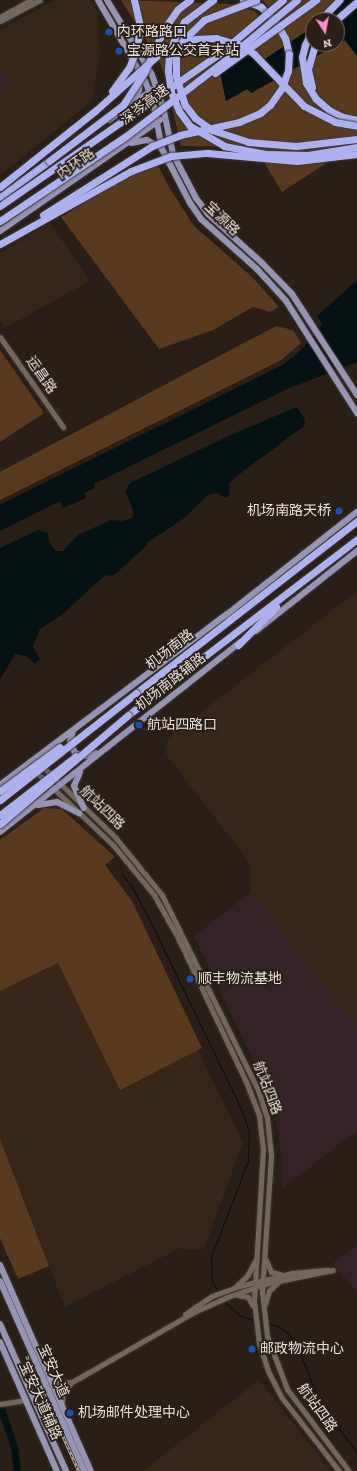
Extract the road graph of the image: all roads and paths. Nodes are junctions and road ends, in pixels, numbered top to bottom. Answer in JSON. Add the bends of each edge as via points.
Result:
{"nodes":[{"id":1,"x":31,"y":0,"type":"edge"},
{"id":2,"x":40,"y":0,"type":"edge"},
{"id":3,"x":98,"y":0,"type":"edge"},
{"id":4,"x":107,"y":0,"type":"edge"},
{"id":5,"x":134,"y":0,"type":"edge"},
{"id":6,"x":190,"y":0,"type":"edge"},
{"id":7,"x":213,"y":0,"type":"edge"},
{"id":8,"x":243,"y":0,"type":"edge"},
{"id":9,"x":256,"y":0,"type":"edge"},
{"id":10,"x":283,"y":0,"type":"edge"},
{"id":11,"x":297,"y":0,"type":"edge"},
{"id":12,"x":316,"y":0,"type":"edge"},
{"id":13,"x":339,"y":0,"type":"edge"},
{"id":14,"x":357,"y":2,"type":"edge"},
{"id":15,"x":328,"y":12,"type":"edge"},
{"id":16,"x":345,"y":12,"type":"edge"},
{"id":17,"x":0,"y":17,"type":"edge"},
{"id":18,"x":0,"y":21,"type":"edge"},
{"id":19,"x":305,"y":45,"type":"edge"},
{"id":20,"x":313,"y":52,"type":"edge"},
{"id":21,"x":139,"y":70,"type":"junction"},
{"id":22,"x":157,"y":86,"type":"junction"},
{"id":23,"x":149,"y":91,"type":"junction"},
{"id":24,"x":184,"y":92,"type":"junction"},
{"id":25,"x":321,"y":103,"type":"junction"},
{"id":26,"x":132,"y":104,"type":"junction"},
{"id":27,"x":95,"y":111,"type":"junction"},
{"id":28,"x":164,"y":116,"type":"junction"},
{"id":29,"x":357,"y":120,"type":"edge"},
{"id":30,"x":157,"y":122,"type":"junction"},
{"id":31,"x":357,"y":126,"type":"edge"},
{"id":32,"x":357,"y":140,"type":"edge"},
{"id":33,"x":124,"y":146,"type":"junction"},
{"id":34,"x":357,"y":147,"type":"edge"},
{"id":35,"x":162,"y":149,"type":"junction"},
{"id":36,"x":357,"y":154,"type":"edge"},
{"id":37,"x":0,"y":187,"type":"edge"},
{"id":38,"x":0,"y":196,"type":"edge"},
{"id":39,"x":0,"y":206,"type":"edge"},
{"id":40,"x":0,"y":221,"type":"edge"},
{"id":41,"x":0,"y":231,"type":"edge"},
{"id":42,"x":0,"y":244,"type":"edge"},
{"id":43,"x":0,"y":337,"type":"edge"},
{"id":44,"x":357,"y":395,"type":"edge"},
{"id":45,"x":357,"y":413,"type":"edge"},
{"id":46,"x":63,"y":427,"type":"dead end"},
{"id":47,"x":357,"y":512,"type":"edge"},
{"id":48,"x":357,"y":521,"type":"edge"},
{"id":49,"x":357,"y":539,"type":"edge"},
{"id":50,"x":357,"y":551,"type":"edge"},
{"id":51,"x":296,"y":587,"type":"junction"},
{"id":52,"x":238,"y":645,"type":"junction"},
{"id":53,"x":121,"y":706,"type":"junction"},
{"id":54,"x":128,"y":715,"type":"junction"},
{"id":55,"x":74,"y":730,"type":"junction"},
{"id":56,"x":111,"y":744,"type":"junction"},
{"id":57,"x":34,"y":759,"type":"junction"},
{"id":58,"x":91,"y":759,"type":"junction"},
{"id":59,"x":27,"y":764,"type":"junction"},
{"id":60,"x":0,"y":785,"type":"edge"},
{"id":61,"x":60,"y":785,"type":"junction"},
{"id":62,"x":0,"y":790,"type":"edge"},
{"id":63,"x":54,"y":790,"type":"junction"},
{"id":64,"x":0,"y":800,"type":"edge"},
{"id":65,"x":84,"y":808,"type":"junction"},
{"id":66,"x":26,"y":812,"type":"junction"},
{"id":67,"x":79,"y":813,"type":"junction"},
{"id":68,"x":0,"y":815,"type":"edge"},
{"id":69,"x":0,"y":824,"type":"edge"},
{"id":70,"x":0,"y":832,"type":"edge"},
{"id":71,"x":265,"y":1251,"type":"junction"},
{"id":72,"x":257,"y":1255,"type":"junction"},
{"id":73,"x":0,"y":1265,"type":"edge"},
{"id":74,"x":283,"y":1277,"type":"junction"},
{"id":75,"x":0,"y":1281,"type":"edge"},
{"id":76,"x":263,"y":1282,"type":"junction"},
{"id":77,"x":255,"y":1285,"type":"junction"},
{"id":78,"x":230,"y":1289,"type":"junction"},
{"id":79,"x":230,"y":1296,"type":"junction"},
{"id":80,"x":254,"y":1310,"type":"junction"},
{"id":81,"x":263,"y":1311,"type":"junction"},
{"id":82,"x":175,"y":1322,"type":"junction"},
{"id":83,"x":0,"y":1324,"type":"edge"},
{"id":84,"x":0,"y":1342,"type":"edge"},
{"id":85,"x":50,"y":1378,"type":"junction"},
{"id":86,"x":72,"y":1382,"type":"junction"},
{"id":87,"x":26,"y":1400,"type":"junction"},
{"id":88,"x":0,"y":1404,"type":"edge"},
{"id":89,"x":62,"y":1404,"type":"junction"},
{"id":90,"x":58,"y":1471,"type":"edge"},
{"id":91,"x":66,"y":1471,"type":"edge"},
{"id":92,"x":84,"y":1471,"type":"edge"},
{"id":93,"x":92,"y":1471,"type":"edge"},
{"id":94,"x":339,"y":1471,"type":"edge"},
{"id":95,"x":350,"y":1471,"type":"edge"}],
"edges":[{"from":1,"to":17,"type":"street"},
{"from":2,"to":18,"type":"street"},
{"from":3,"to":21,"type":"main road","name":"宝源路"},
{"from":4,"to":22,"type":"main road","name":"宝源路"},
{"from":5,"to":27,"type":"highway","bridge":true,"via":[[140,26],[135,54],[124,76]]},
{"from":6,"to":38,"type":"highway","bridge":true,"via":[[178,9],[164,29],[144,73],[123,105]]},
{"from":7,"to":34,"type":"highway","bridge":true,"via":[[184,22],[175,37],[169,56],[171,92],[179,111],[190,126],[224,146],[265,154],[308,155]]},
{"from":8,"to":42,"type":"highway","bridge":true,"via":[[261,7],[281,29],[289,54],[286,80],[270,106],[250,118],[192,131],[152,146]]},
{"from":9,"to":32,"type":"highway","bridge":true,"via":[[204,20],[183,40],[176,58],[176,76],[184,105],[195,118],[212,130],[248,142],[296,146]]},
{"from":10,"to":39,"type":"highway","name":"深岑高速","bridge":true,"via":[[220,53]]},
{"from":11,"to":24,"type":"highway","name":"深岑高速","bridge":true},
{"from":12,"to":24,"type":"highway","bridge":true,"via":[[230,64]]},
{"from":13,"to":15,"type":"highway"},
{"from":14,"to":16,"type":"highway"},
{"from":19,"to":25,"type":"highway","via":[[302,69],[309,90]]},
{"from":20,"to":25,"type":"highway","via":[[308,69],[311,86]]},
{"from":21,"to":23,"type":"main road","name":"宝源路"},
{"from":21,"to":26,"type":"main road","via":[[139,90]]},
{"from":22,"to":23,"type":"main road","name":"内环路"},
{"from":22,"to":28,"type":"main road","name":"宝源路"},
{"from":23,"to":26,"type":"main road","name":"内环路"},
{"from":23,"to":30,"type":"main road","name":"宝源路"},
{"from":24,"to":40,"type":"highway","name":"深岑高速","bridge":true,"via":[[126,136]]},
{"from":25,"to":29,"type":"highway","via":[[336,114]]},
{"from":26,"to":38,"type":"main road","name":"内环路"},
{"from":27,"to":31,"type":"highway","bridge":true,"via":[[164,50],[186,40],[206,38],[226,40],[243,46],[254,54],[304,106],[336,122]]},
{"from":27,"to":37,"type":"highway","bridge":true},
{"from":28,"to":30,"type":"main road","name":"内环路"},
{"from":28,"to":44,"type":"main road","name":"宝源路","via":[[168,138],[177,163],[204,210],[277,277],[310,318]]},
{"from":30,"to":33,"type":"main road","name":"内环路"},
{"from":30,"to":35,"type":"main road","name":"宝源路"},
{"from":33,"to":35,"type":"main road","via":[[147,140]]},
{"from":33,"to":41,"type":"main road","name":"内环路"},
{"from":35,"to":45,"type":"main road","name":"宝源路","via":[[178,184],[201,219],[268,279],[303,324]]},
{"from":36,"to":42,"type":"highway","bridge":true,"via":[[289,161],[207,153],[171,156],[131,171]]},
{"from":43,"to":46,"type":"street","name":"运昌路"},
{"from":47,"to":55,"type":"main road","name":"机场南路辅路"},
{"from":48,"to":53,"type":"highway","name":"机场南路","bridge":true},
{"from":49,"to":51,"type":"highway","name":"机场南路"},
{"from":50,"to":52,"type":"main road","name":"机场南路辅路"},
{"from":51,"to":52,"type":"highway"},
{"from":51,"to":54,"type":"highway","name":"机场南路"},
{"from":52,"to":56,"type":"main road","name":"机场南路辅路"},
{"from":53,"to":62,"type":"highway","bridge":true},
{"from":53,"to":64,"type":"highway","name":"机场南路","bridge":true},
{"from":54,"to":68,"type":"highway","name":"机场南路","bridge":true},
{"from":54,"to":69,"type":"highway","bridge":true},
{"from":55,"to":56,"type":"main road","via":[[70,742],[78,754],[88,756]]},
{"from":55,"to":57,"type":"main road","name":"机场南路辅路"},
{"from":56,"to":58,"type":"main road","name":"机场南路辅路"},
{"from":57,"to":59,"type":"main road","name":"机场南路辅路"},
{"from":57,"to":61,"type":"street","name":"航站四路"},
{"from":58,"to":61,"type":"main road","name":"机场南路辅路"},
{"from":58,"to":65,"type":"main road","via":[[74,782],[74,790]]},
{"from":59,"to":60,"type":"main road","name":"机场南路辅路"},
{"from":59,"to":63,"type":"street","name":"航站四路"},
{"from":61,"to":63,"type":"main road","name":"机场南路辅路"},
{"from":61,"to":65,"type":"street","name":"航站四路"},
{"from":63,"to":66,"type":"main road","name":"机场南路辅路"},
{"from":63,"to":67,"type":"street","name":"航站四路"},
{"from":65,"to":71,"type":"street","name":"航站四路","via":[[125,847],[162,895],[258,1090],[267,1117],[271,1156]]},
{"from":66,"to":67,"type":"main road","via":[[45,802],[53,801]]},
{"from":66,"to":70,"type":"main road","name":"机场南路辅路"},
{"from":67,"to":72,"type":"street","name":"航站四路","via":[[128,861],[162,907],[252,1095],[261,1126],[264,1149]]},
{"from":71,"to":74,"type":"street","via":[[269,1269]]},
{"from":71,"to":76,"type":"street","name":"航站四路"},
{"from":72,"to":77,"type":"street","name":"航站四路"},
{"from":72,"to":78,"type":"street","via":[[246,1276]]},
{"from":73,"to":85,"type":"main road","name":"宝安大道辅路"},
{"from":74,"to":74,"type":"street","via":[[333,1270],[311,1270]]},
{"from":74,"to":76,"type":"street"},
{"from":74,"to":81,"type":"street","via":[[269,1291]]},
{"from":75,"to":92,"type":"main road","name":"宝安大道"},
{"from":76,"to":77,"type":"street"},
{"from":76,"to":81,"type":"street","name":"航站四路"},
{"from":77,"to":78,"type":"street"},
{"from":77,"to":79,"type":"street"},
{"from":77,"to":80,"type":"street","name":"航站四路"},
{"from":78,"to":82,"type":"street","via":[[205,1301]]},
{"from":79,"to":80,"type":"street","via":[[245,1295],[251,1301]]},
{"from":79,"to":82,"type":"street"},
{"from":80,"to":94,"type":"street","name":"航站四路","via":[[265,1363],[279,1392]]},
{"from":81,"to":95,"type":"street","name":"航站四路","via":[[267,1336],[287,1388]]},
{"from":82,"to":86,"type":"street"},
{"from":83,"to":91,"type":"main road","name":"宝安大道"},
{"from":84,"to":87,"type":"main road","name":"宝安大道辅路"},
{"from":85,"to":86,"type":"street","via":[[59,1383]]},
{"from":85,"to":89,"type":"main road","name":"宝安大道辅路"},
{"from":86,"to":89,"type":"street","via":[[63,1392]]},
{"from":87,"to":88,"type":"street"},
{"from":87,"to":90,"type":"main road","name":"宝安大道辅路"},
{"from":89,"to":93,"type":"main road","name":"宝安大道辅路"}]}
